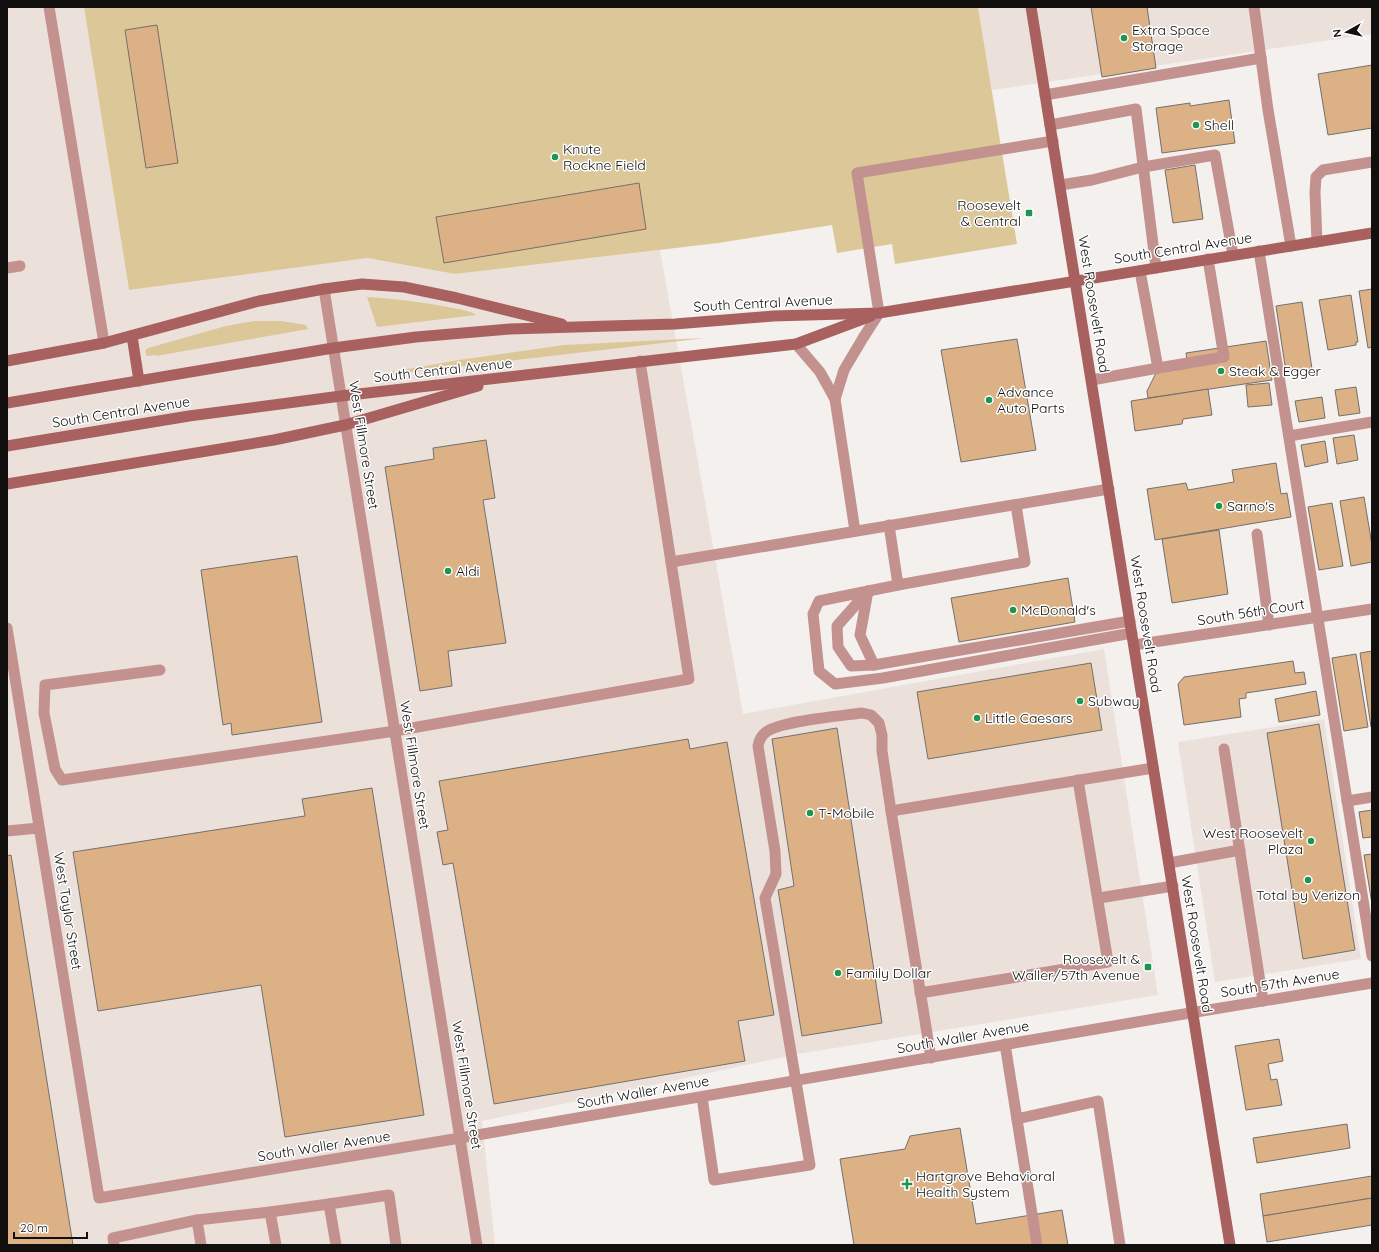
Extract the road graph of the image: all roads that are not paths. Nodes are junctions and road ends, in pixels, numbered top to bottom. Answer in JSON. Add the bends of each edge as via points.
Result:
{"nodes":[{"id":1,"x":50,"y":7,"type":"edge"},
{"id":2,"x":1031,"y":7,"type":"edge"},
{"id":3,"x":1254,"y":7,"type":"edge"},
{"id":4,"x":1261,"y":58,"type":"junction"},
{"id":5,"x":1045,"y":95,"type":"junction"},
{"id":6,"x":1050,"y":124,"type":"junction"},
{"id":7,"x":1053,"y":141,"type":"junction"},
{"id":8,"x":1372,"y":162,"type":"edge"},
{"id":9,"x":1143,"y":168,"type":"junction"},
{"id":10,"x":1060,"y":186,"type":"junction"},
{"id":11,"x":1372,"y":233,"type":"edge"},
{"id":12,"x":1317,"y":242,"type":"junction"},
{"id":13,"x":1291,"y":246,"type":"junction"},
{"id":14,"x":1259,"y":251,"type":"junction"},
{"id":15,"x":1234,"y":255,"type":"junction"},
{"id":16,"x":1208,"y":259,"type":"junction"},
{"id":17,"x":20,"y":266,"type":"dead end"},
{"id":18,"x":7,"y":268,"type":"edge"},
{"id":19,"x":1156,"y":268,"type":"junction"},
{"id":20,"x":1140,"y":270,"type":"junction"},
{"id":21,"x":1076,"y":281,"type":"junction"},
{"id":22,"x":324,"y":289,"type":"junction"},
{"id":23,"x":879,"y":313,"type":"junction"},
{"id":24,"x":573,"y":326,"type":"junction"},
{"id":25,"x":132,"y":336,"type":"junction"},
{"id":26,"x":104,"y":343,"type":"junction"},
{"id":27,"x":796,"y":344,"type":"junction"},
{"id":28,"x":333,"y":348,"type":"junction"},
{"id":29,"x":7,"y":361,"type":"edge"},
{"id":30,"x":640,"y":361,"type":"junction"},
{"id":31,"x":1158,"y":368,"type":"junction"},
{"id":32,"x":508,"y":378,"type":"junction"},
{"id":33,"x":1092,"y":380,"type":"junction"},
{"id":34,"x":139,"y":381,"type":"junction"},
{"id":35,"x":341,"y":396,"type":"junction"},
{"id":36,"x":835,"y":399,"type":"junction"},
{"id":37,"x":7,"y":403,"type":"edge"},
{"id":38,"x":1372,"y":422,"type":"edge"},
{"id":39,"x":345,"y":425,"type":"junction"},
{"id":40,"x":1289,"y":436,"type":"junction"},
{"id":41,"x":7,"y":446,"type":"edge"},
{"id":42,"x":7,"y":484,"type":"edge"},
{"id":43,"x":1109,"y":489,"type":"junction"},
{"id":44,"x":1016,"y":505,"type":"junction"},
{"id":45,"x":889,"y":525,"type":"junction"},
{"id":46,"x":854,"y":531,"type":"junction"},
{"id":47,"x":1257,"y":534,"type":"dead end"},
{"id":48,"x":671,"y":562,"type":"junction"},
{"id":49,"x":898,"y":585,"type":"junction"},
{"id":50,"x":868,"y":591,"type":"junction"},
{"id":51,"x":1372,"y":609,"type":"edge"},
{"id":52,"x":1318,"y":617,"type":"junction"},
{"id":53,"x":1130,"y":621,"type":"junction"},
{"id":54,"x":1270,"y":625,"type":"junction"},
{"id":55,"x":7,"y":628,"type":"edge"},
{"id":56,"x":1132,"y":633,"type":"junction"},
{"id":57,"x":1134,"y":645,"type":"junction"},
{"id":58,"x":874,"y":665,"type":"junction"},
{"id":59,"x":10,"y":667,"type":"edge"},
{"id":60,"x":160,"y":670,"type":"dead end"},
{"id":61,"x":394,"y":731,"type":"junction"},
{"id":62,"x":1224,"y":749,"type":"dead end"},
{"id":63,"x":1154,"y":768,"type":"junction"},
{"id":64,"x":1078,"y":780,"type":"junction"},
{"id":65,"x":1372,"y":797,"type":"edge"},
{"id":66,"x":1347,"y":801,"type":"junction"},
{"id":67,"x":891,"y":811,"type":"junction"},
{"id":68,"x":39,"y":828,"type":"junction"},
{"id":69,"x":7,"y":831,"type":"edge"},
{"id":70,"x":1240,"y":850,"type":"junction"},
{"id":71,"x":1169,"y":862,"type":"junction"},
{"id":72,"x":1173,"y":886,"type":"junction"},
{"id":73,"x":1099,"y":898,"type":"junction"},
{"id":74,"x":1372,"y":956,"type":"edge"},
{"id":75,"x":1372,"y":983,"type":"edge"},
{"id":76,"x":920,"y":993,"type":"junction"},
{"id":77,"x":1263,"y":1001,"type":"junction"},
{"id":78,"x":1193,"y":1012,"type":"junction"},
{"id":79,"x":1005,"y":1044,"type":"junction"},
{"id":80,"x":931,"y":1058,"type":"junction"},
{"id":81,"x":795,"y":1081,"type":"junction"},
{"id":82,"x":702,"y":1097,"type":"junction"},
{"id":83,"x":1017,"y":1118,"type":"junction"},
{"id":84,"x":460,"y":1138,"type":"junction"},
{"id":85,"x":99,"y":1198,"type":"joint"},
{"id":86,"x":329,"y":1204,"type":"junction"},
{"id":87,"x":270,"y":1212,"type":"junction"},
{"id":88,"x":197,"y":1220,"type":"junction"},
{"id":89,"x":114,"y":1245,"type":"edge"},
{"id":90,"x":201,"y":1245,"type":"edge"},
{"id":91,"x":276,"y":1245,"type":"edge"},
{"id":92,"x":336,"y":1245,"type":"edge"},
{"id":93,"x":396,"y":1245,"type":"edge"},
{"id":94,"x":477,"y":1245,"type":"edge"},
{"id":95,"x":1037,"y":1245,"type":"edge"},
{"id":96,"x":1120,"y":1245,"type":"edge"},
{"id":97,"x":1230,"y":1245,"type":"edge"}],
"edges":[{"from":1,"to":26,"type":"street"},
{"from":2,"to":5,"type":"main road","name":"West Roosevelt Road"},
{"from":3,"to":4,"type":"street"},
{"from":4,"to":5,"type":"street"},
{"from":4,"to":13,"type":"street"},
{"from":5,"to":6,"type":"main road","name":"West Roosevelt Road"},
{"from":6,"to":7,"type":"main road","name":"West Roosevelt Road"},
{"from":6,"to":9,"type":"street","via":[[1136,109]]},
{"from":7,"to":10,"type":"main road","name":"West Roosevelt Road"},
{"from":7,"to":23,"type":"street","via":[[857,173]]},
{"from":8,"to":12,"type":"street","via":[[1323,170],[1316,177]]},
{"from":9,"to":10,"type":"street"},
{"from":9,"to":15,"type":"street","via":[[1215,155]]},
{"from":9,"to":19,"type":"street"},
{"from":10,"to":21,"type":"main road","name":"West Roosevelt Road"},
{"from":11,"to":12,"type":"main road","name":"South Central Avenue"},
{"from":12,"to":13,"type":"main road","name":"South Central Avenue"},
{"from":13,"to":14,"type":"main road","name":"South Central Avenue"},
{"from":14,"to":15,"type":"main road","name":"South Central Avenue"},
{"from":14,"to":40,"type":"street"},
{"from":15,"to":16,"type":"main road","name":"South Central Avenue"},
{"from":16,"to":19,"type":"main road","name":"South Central Avenue"},
{"from":16,"to":31,"type":"street","via":[[1224,357]]},
{"from":17,"to":18,"type":"street"},
{"from":19,"to":20,"type":"main road","name":"South Central Avenue"},
{"from":20,"to":21,"type":"main road","name":"South Central Avenue"},
{"from":20,"to":31,"type":"street"},
{"from":21,"to":23,"type":"main road","name":"South Central Avenue"},
{"from":21,"to":33,"type":"main road","name":"West Roosevelt Road"},
{"from":22,"to":24,"type":"main road","via":[[362,284],[404,287]]},
{"from":22,"to":25,"type":"main road","via":[[259,301]]},
{"from":22,"to":28,"type":"street","name":"West Fillmore Street"},
{"from":23,"to":24,"type":"main road","name":"South Central Avenue","via":[[773,316],[675,324]]},
{"from":23,"to":27,"type":"main road","name":"South Central Avenue"},
{"from":23,"to":36,"type":"street","via":[[844,370]]},
{"from":24,"to":28,"type":"main road","name":"South Central Avenue","via":[[416,336]]},
{"from":25,"to":26,"type":"main road"},
{"from":25,"to":34,"type":"main road"},
{"from":26,"to":29,"type":"main road"},
{"from":27,"to":30,"type":"main road","name":"South Central Avenue"},
{"from":27,"to":36,"type":"street","via":[[820,372]]},
{"from":28,"to":34,"type":"main road","name":"South Central Avenue"},
{"from":28,"to":35,"type":"street","name":"West Fillmore Street"},
{"from":30,"to":32,"type":"main road","name":"South Central Avenue"},
{"from":30,"to":48,"type":"street"},
{"from":31,"to":33,"type":"street"},
{"from":32,"to":35,"type":"main road","name":"South Central Avenue"},
{"from":32,"to":39,"type":"main road"},
{"from":33,"to":43,"type":"main road","name":"West Roosevelt Road"},
{"from":34,"to":37,"type":"main road","name":"South Central Avenue"},
{"from":35,"to":39,"type":"street","name":"West Fillmore Street"},
{"from":35,"to":41,"type":"main road","name":"South Central Avenue","via":[[189,416]]},
{"from":36,"to":46,"type":"street"},
{"from":38,"to":40,"type":"street"},
{"from":39,"to":42,"type":"main road","via":[[274,440]]},
{"from":39,"to":61,"type":"street","name":"West Fillmore Street"},
{"from":40,"to":52,"type":"street"},
{"from":43,"to":44,"type":"street"},
{"from":43,"to":53,"type":"main road","name":"West Roosevelt Road"},
{"from":44,"to":45,"type":"street"},
{"from":44,"to":49,"type":"street","via":[[1025,562]]},
{"from":45,"to":46,"type":"street"},
{"from":45,"to":49,"type":"street"},
{"from":46,"to":48,"type":"street"},
{"from":47,"to":54,"type":"street"},
{"from":48,"to":61,"type":"street","via":[[689,679]]},
{"from":49,"to":50,"type":"street"},
{"from":50,"to":56,"type":"street","via":[[819,601],[813,614],[819,671],[835,684],[883,678]]},
{"from":50,"to":58,"type":"street","via":[[860,635]]},
{"from":50,"to":58,"type":"street","via":[[837,626],[838,647],[851,666]]},
{"from":51,"to":52,"type":"street","name":"South 56th Court"},
{"from":52,"to":54,"type":"street","name":"South 56th Court"},
{"from":52,"to":66,"type":"street"},
{"from":53,"to":56,"type":"main road","name":"West Roosevelt Road"},
{"from":53,"to":58,"type":"street"},
{"from":54,"to":57,"type":"street","name":"South 56th Court"},
{"from":55,"to":59,"type":"street","name":"West Taylor Street"},
{"from":56,"to":57,"type":"main road","name":"West Roosevelt Road"},
{"from":57,"to":63,"type":"main road","name":"West Roosevelt Road"},
{"from":59,"to":68,"type":"street","name":"West Taylor Street"},
{"from":60,"to":61,"type":"street","via":[[45,685],[44,713],[55,769],[62,780]]},
{"from":61,"to":84,"type":"street","name":"West Fillmore Street"},
{"from":62,"to":70,"type":"street"},
{"from":63,"to":64,"type":"street"},
{"from":63,"to":71,"type":"main road","name":"West Roosevelt Road"},
{"from":64,"to":67,"type":"street"},
{"from":64,"to":73,"type":"street"},
{"from":65,"to":66,"type":"street"},
{"from":66,"to":74,"type":"street"},
{"from":67,"to":76,"type":"street"},
{"from":67,"to":81,"type":"street","via":[[882,735],[879,723],[871,715],[862,713],[782,725],[766,732],[760,739],[758,746],[775,851],[776,874],[765,898]]},
{"from":68,"to":69,"type":"street"},
{"from":68,"to":85,"type":"street","name":"West Taylor Street"},
{"from":70,"to":71,"type":"street"},
{"from":70,"to":77,"type":"street"},
{"from":71,"to":72,"type":"main road","name":"West Roosevelt Road"},
{"from":72,"to":73,"type":"street"},
{"from":72,"to":78,"type":"main road","name":"West Roosevelt Road"},
{"from":73,"to":76,"type":"street","via":[[1108,962]]},
{"from":75,"to":77,"type":"street","name":"South 57th Avenue"},
{"from":76,"to":80,"type":"street"},
{"from":77,"to":78,"type":"street","name":"South 57th Avenue"},
{"from":78,"to":79,"type":"street","name":"South Waller Avenue"},
{"from":78,"to":97,"type":"main road","name":"West Roosevelt Road"},
{"from":79,"to":80,"type":"street","name":"South Waller Avenue"},
{"from":79,"to":83,"type":"street"},
{"from":80,"to":81,"type":"street","name":"South Waller Avenue"},
{"from":81,"to":82,"type":"street","name":"South Waller Avenue"},
{"from":81,"to":82,"type":"street","via":[[810,1165],[714,1180]]},
{"from":82,"to":84,"type":"street","name":"South Waller Avenue"},
{"from":83,"to":95,"type":"street"},
{"from":83,"to":96,"type":"street","via":[[1098,1101]]},
{"from":84,"to":85,"type":"street","name":"South Waller Avenue"},
{"from":84,"to":94,"type":"street","name":"West Fillmore Street"},
{"from":86,"to":87,"type":"street"},
{"from":86,"to":92,"type":"street"},
{"from":86,"to":93,"type":"street","via":[[389,1196]]},
{"from":87,"to":88,"type":"street"},
{"from":87,"to":91,"type":"street"},
{"from":88,"to":89,"type":"street","via":[[113,1238]]},
{"from":88,"to":90,"type":"street"}]}
